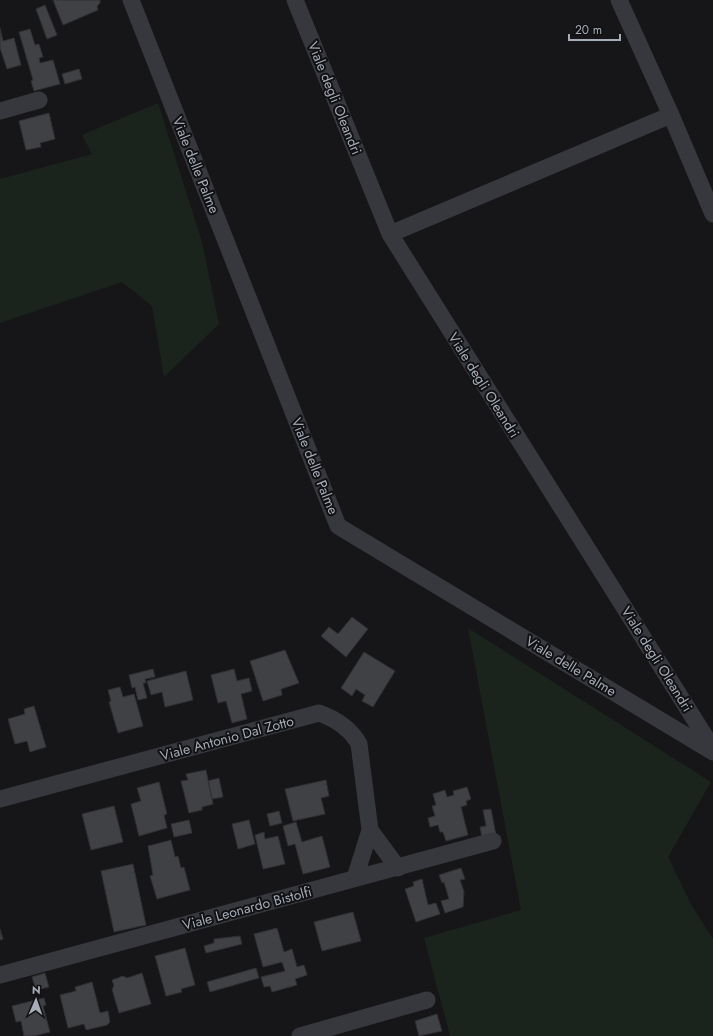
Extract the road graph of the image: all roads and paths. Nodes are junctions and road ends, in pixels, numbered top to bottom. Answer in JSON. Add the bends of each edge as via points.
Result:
{"nodes":[{"id":1,"x":131,"y":0,"type":"edge"},
{"id":2,"x":295,"y":0,"type":"edge"},
{"id":3,"x":619,"y":0,"type":"edge"},
{"id":4,"x":39,"y":100,"type":"dead end"},
{"id":5,"x":0,"y":111,"type":"edge"},
{"id":6,"x":671,"y":115,"type":"junction"},
{"id":7,"x":713,"y":214,"type":"edge"},
{"id":8,"x":390,"y":234,"type":"junction"},
{"id":9,"x":713,"y":751,"type":"edge"},
{"id":10,"x":0,"y":799,"type":"edge"},
{"id":11,"x":370,"y":830,"type":"junction"},
{"id":12,"x":493,"y":841,"type":"dead end"},
{"id":13,"x":398,"y":868,"type":"junction"},
{"id":14,"x":355,"y":878,"type":"junction"},
{"id":15,"x":0,"y":975,"type":"edge"},
{"id":16,"x":427,"y":1000,"type":"dead end"},
{"id":17,"x":300,"y":1036,"type":"edge"}],
"edges":[{"from":1,"to":9,"type":"street","name":"Viale delle Palme","via":[[338,526]]},
{"from":2,"to":8,"type":"street","name":"Viale degli Oleandri"},
{"from":3,"to":6,"type":"street"},
{"from":4,"to":5,"type":"street"},
{"from":6,"to":7,"type":"street"},
{"from":6,"to":8,"type":"street"},
{"from":8,"to":9,"type":"street","name":"Viale degli Oleandri"},
{"from":10,"to":11,"type":"street","name":"Viale Antonio Dal Zotto","via":[[319,714],[332,717],[353,733],[359,744]]},
{"from":11,"to":13,"type":"street","name":"Viale Antonio Dal Zotto"},
{"from":11,"to":14,"type":"street","name":"Viale Antonio Dal Zotto"},
{"from":12,"to":13,"type":"street","name":"Viale Leonardo Bistolfi"},
{"from":13,"to":14,"type":"street","name":"Viale Leonardo Bistolfi"},
{"from":14,"to":15,"type":"street","name":"Viale Leonardo Bistolfi"},
{"from":16,"to":17,"type":"street"}]}
